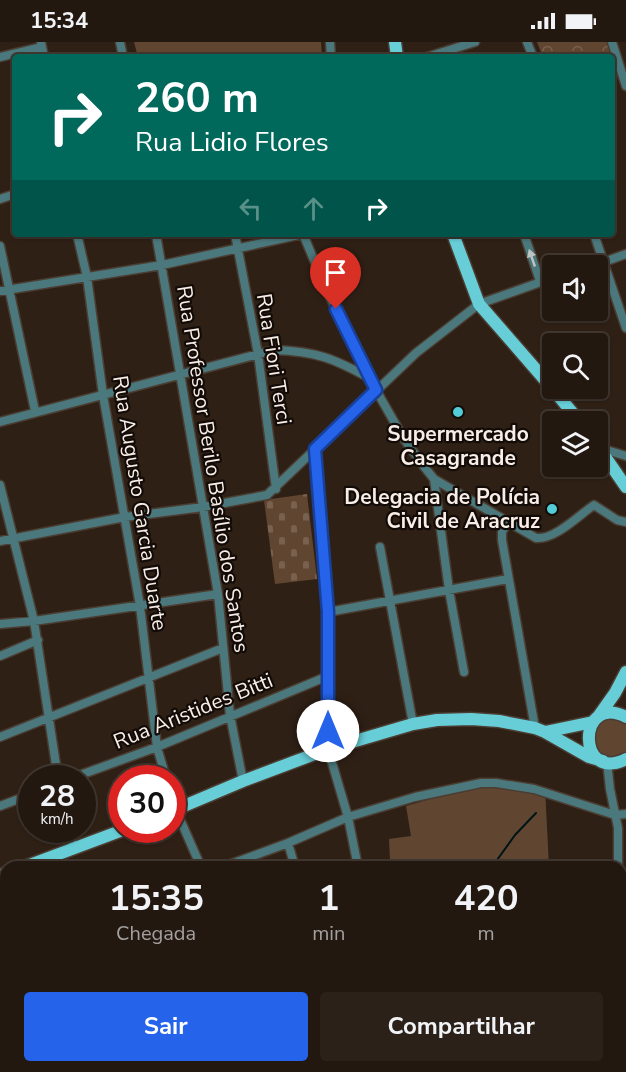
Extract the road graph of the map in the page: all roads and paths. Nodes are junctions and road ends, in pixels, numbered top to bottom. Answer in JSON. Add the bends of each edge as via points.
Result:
{"nodes":[{"id":1,"x":475,"y":42,"type":"edge"},
{"id":2,"x":612,"y":42,"type":"edge"},
{"id":3,"x":42,"y":45,"type":"edge"},
{"id":4,"x":459,"y":47,"type":"junction"},
{"id":5,"x":437,"y":54,"type":"edge"},
{"id":6,"x":462,"y":54,"type":"edge"},
{"id":7,"x":0,"y":57,"type":"edge"},
{"id":8,"x":624,"y":73,"type":"edge"},
{"id":9,"x":626,"y":86,"type":"edge"},
{"id":10,"x":78,"y":237,"type":"edge"},
{"id":11,"x":157,"y":237,"type":"edge"},
{"id":12,"x":236,"y":237,"type":"edge"},
{"id":13,"x":288,"y":237,"type":"edge"},
{"id":14,"x":304,"y":237,"type":"edge"},
{"id":15,"x":454,"y":237,"type":"edge"},
{"id":16,"x":525,"y":237,"type":"edge"},
{"id":17,"x":595,"y":237,"type":"edge"},
{"id":18,"x":0,"y":246,"type":"edge"},
{"id":19,"x":238,"y":247,"type":"junction"},
{"id":20,"x":626,"y":254,"type":"edge"},
{"id":21,"x":602,"y":255,"type":"edge"},
{"id":22,"x":608,"y":261,"type":"edge"},
{"id":23,"x":162,"y":265,"type":"junction"},
{"id":24,"x":608,"y":274,"type":"edge"},
{"id":25,"x":87,"y":277,"type":"junction"},
{"id":26,"x":540,"y":281,"type":"joint"},
{"id":27,"x":4,"y":290,"type":"edge"},
{"id":28,"x":479,"y":304,"type":"junction"},
{"id":29,"x":626,"y":328,"type":"edge"},
{"id":30,"x":258,"y":354,"type":"junction"},
{"id":31,"x":181,"y":375,"type":"junction"},
{"id":32,"x":542,"y":376,"type":"edge"},
{"id":33,"x":371,"y":379,"type":"junction"},
{"id":34,"x":376,"y":390,"type":"junction"},
{"id":35,"x":104,"y":395,"type":"junction"},
{"id":36,"x":561,"y":399,"type":"edge"},
{"id":37,"x":35,"y":411,"type":"junction"},
{"id":38,"x":571,"y":411,"type":"edge"},
{"id":39,"x":0,"y":422,"type":"edge"},
{"id":40,"x":315,"y":449,"type":"junction"},
{"id":41,"x":608,"y":450,"type":"edge"},
{"id":42,"x":626,"y":456,"type":"edge"},
{"id":43,"x":608,"y":461,"type":"edge"},
{"id":44,"x":434,"y":479,"type":"junction"},
{"id":45,"x":0,"y":485,"type":"edge"},
{"id":46,"x":626,"y":487,"type":"edge"},
{"id":47,"x":276,"y":489,"type":"junction"},
{"id":48,"x":204,"y":507,"type":"junction"},
{"id":49,"x":125,"y":517,"type":"junction"},
{"id":50,"x":508,"y":521,"type":"junction"},
{"id":51,"x":626,"y":522,"type":"edge"},
{"id":52,"x":14,"y":538,"type":"junction"},
{"id":53,"x":0,"y":541,"type":"edge"},
{"id":54,"x":380,"y":547,"type":"dead end"},
{"id":55,"x":508,"y":579,"type":"junction"},
{"id":56,"x":449,"y":590,"type":"junction"},
{"id":57,"x":218,"y":594,"type":"junction"},
{"id":58,"x":390,"y":602,"type":"junction"},
{"id":59,"x":140,"y":606,"type":"junction"},
{"id":60,"x":328,"y":612,"type":"junction"},
{"id":61,"x":34,"y":621,"type":"junction"},
{"id":62,"x":0,"y":624,"type":"edge"},
{"id":63,"x":38,"y":640,"type":"junction"},
{"id":64,"x":223,"y":648,"type":"junction"},
{"id":65,"x":0,"y":656,"type":"edge"},
{"id":66,"x":464,"y":672,"type":"dead end"},
{"id":67,"x":626,"y":672,"type":"edge"},
{"id":68,"x":150,"y":676,"type":"junction"},
{"id":69,"x":328,"y":676,"type":"junction"},
{"id":70,"x":230,"y":715,"type":"junction"},
{"id":71,"x":626,"y":717,"type":"edge"},
{"id":72,"x":50,"y":718,"type":"junction"},
{"id":73,"x":595,"y":720,"type":"junction"},
{"id":74,"x":414,"y":724,"type":"junction"},
{"id":75,"x":540,"y":730,"type":"junction"},
{"id":76,"x":0,"y":737,"type":"edge"},
{"id":77,"x":157,"y":747,"type":"junction"},
{"id":78,"x":328,"y":749,"type":"junction"},
{"id":79,"x":616,"y":761,"type":"edge"},
{"id":80,"x":56,"y":765,"type":"edge"},
{"id":81,"x":162,"y":765,"type":"edge"},
{"id":82,"x":96,"y":769,"type":"edge"},
{"id":83,"x":243,"y":781,"type":"junction"},
{"id":84,"x":18,"y":799,"type":"edge"},
{"id":85,"x":186,"y":802,"type":"edge"},
{"id":86,"x":0,"y":806,"type":"edge"},
{"id":87,"x":626,"y":814,"type":"edge"},
{"id":88,"x":615,"y":815,"type":"junction"},
{"id":89,"x":348,"y":817,"type":"junction"},
{"id":90,"x":186,"y":835,"type":"edge"},
{"id":91,"x":108,"y":836,"type":"edge"},
{"id":92,"x":73,"y":843,"type":"edge"},
{"id":93,"x":288,"y":843,"type":"junction"},
{"id":94,"x":74,"y":848,"type":"junction"},
{"id":95,"x":48,"y":861,"type":"edge"},
{"id":96,"x":198,"y":861,"type":"edge"},
{"id":97,"x":239,"y":861,"type":"edge"},
{"id":98,"x":293,"y":861,"type":"edge"},
{"id":99,"x":357,"y":861,"type":"edge"},
{"id":100,"x":618,"y":861,"type":"edge"}],
"edges":[{"from":1,"to":4,"type":"street"},
{"from":2,"to":8,"type":"street"},
{"from":3,"to":7,"type":"street"},
{"from":4,"to":5,"type":"street"},
{"from":4,"to":6,"type":"street"},
{"from":8,"to":9,"type":"street"},
{"from":10,"to":25,"type":"street","name":"Rua Augusto Garcia Duarte"},
{"from":11,"to":23,"type":"street","name":"Rua Professor Berilo Basílio dos Santos"},
{"from":12,"to":19,"type":"street","name":"Rua Fiori Terci"},
{"from":13,"to":19,"type":"street"},
{"from":14,"to":33,"type":"street"},
{"from":15,"to":28,"type":"main road"},
{"from":26,"to":16,"type":"street","one_way":true},
{"from":17,"to":21,"type":"street"},
{"from":18,"to":27,"type":"street"},
{"from":19,"to":23,"type":"street"},
{"from":19,"to":30,"type":"street","name":"Rua Fiori Terci"},
{"from":20,"to":22,"type":"street"},
{"from":23,"to":25,"type":"street"},
{"from":23,"to":31,"type":"street","name":"Rua Professor Berilo Basílio dos Santos"},
{"from":24,"to":29,"type":"street"},
{"from":25,"to":27,"type":"street"},
{"from":25,"to":35,"type":"street","name":"Rua Augusto Garcia Duarte"},
{"from":26,"to":28,"type":"street"},
{"from":27,"to":37,"type":"street"},
{"from":28,"to":32,"type":"main road"},
{"from":28,"to":34,"type":"street"},
{"from":30,"to":31,"type":"street"},
{"from":30,"to":33,"type":"street","via":[[274,350],[317,355],[338,361]]},
{"from":30,"to":47,"type":"street","name":"Rua Fiori Terci"},
{"from":31,"to":35,"type":"street"},
{"from":31,"to":48,"type":"street","name":"Rua Professor Berilo Basílio dos Santos"},
{"from":33,"to":34,"type":"street"},
{"from":34,"to":40,"type":"street"},
{"from":34,"to":44,"type":"street","via":[[404,439]]},
{"from":35,"to":37,"type":"street"},
{"from":35,"to":49,"type":"street","name":"Rua Augusto Garcia Duarte"},
{"from":36,"to":38,"type":"main road"},
{"from":37,"to":39,"type":"street"},
{"from":40,"to":47,"type":"street"},
{"from":40,"to":60,"type":"street"},
{"from":41,"to":42,"type":"street"},
{"from":43,"to":46,"type":"main road"},
{"from":44,"to":50,"type":"street"},
{"from":44,"to":56,"type":"street"},
{"from":45,"to":52,"type":"street"},
{"from":47,"to":48,"type":"street","via":[[255,499]]},
{"from":48,"to":49,"type":"street"},
{"from":48,"to":57,"type":"street","name":"Rua Professor Berilo Basílio dos Santos"},
{"from":49,"to":52,"type":"street"},
{"from":49,"to":59,"type":"street","name":"Rua Augusto Garcia Duarte"},
{"from":50,"to":51,"type":"street","via":[[544,539],[594,505]]},
{"from":50,"to":55,"type":"street","via":[[502,540]]},
{"from":52,"to":53,"type":"street"},
{"from":52,"to":61,"type":"street"},
{"from":54,"to":58,"type":"street"},
{"from":55,"to":56,"type":"street"},
{"from":55,"to":75,"type":"street"},
{"from":56,"to":58,"type":"street"},
{"from":56,"to":66,"type":"street"},
{"from":57,"to":59,"type":"street"},
{"from":57,"to":64,"type":"street","name":"Rua Professor Berilo Basílio dos Santos"},
{"from":58,"to":60,"type":"street"},
{"from":58,"to":74,"type":"street"},
{"from":59,"to":61,"type":"street"},
{"from":59,"to":68,"type":"street","name":"Rua Augusto Garcia Duarte"},
{"from":60,"to":69,"type":"street"},
{"from":61,"to":62,"type":"street"},
{"from":61,"to":63,"type":"street"},
{"from":63,"to":65,"type":"street"},
{"from":63,"to":72,"type":"street"},
{"from":64,"to":68,"type":"street"},
{"from":64,"to":70,"type":"street","name":"Rua Professor Berilo Basílio dos Santos"},
{"from":67,"to":73,"type":"main road"},
{"from":68,"to":72,"type":"street"},
{"from":68,"to":77,"type":"street","name":"Rua Augusto Garcia Duarte"},
{"from":69,"to":70,"type":"street","name":"Rua Aristides Bitti"},
{"from":69,"to":78,"type":"street"},
{"from":70,"to":77,"type":"street","name":"Rua Aristides Bitti"},
{"from":70,"to":83,"type":"street","name":"Rua Professor Berilo Basílio dos Santos"},
{"from":71,"to":73,"type":"main road","via":[[610,713]]},
{"from":72,"to":76,"type":"street"},
{"from":72,"to":80,"type":"street"},
{"from":73,"to":75,"type":"main road"},
{"from":73,"to":79,"type":"main road","via":[[588,731],[594,755]]},
{"from":74,"to":75,"type":"main road","via":[[471,719]]},
{"from":74,"to":78,"type":"main road"},
{"from":75,"to":79,"type":"main road","via":[[589,757]]},
{"from":77,"to":81,"type":"street","name":"Rua Augusto Garcia Duarte"},
{"from":77,"to":82,"type":"street","name":"Rua Aristides Bitti"},
{"from":78,"to":83,"type":"main road"},
{"from":78,"to":89,"type":"street"},
{"from":79,"to":88,"type":"street"},
{"from":83,"to":85,"type":"main road"},
{"from":84,"to":86,"type":"street"},
{"from":87,"to":88,"type":"street"},
{"from":88,"to":89,"type":"street","via":[[534,789],[481,783]]},
{"from":88,"to":100,"type":"street"},
{"from":89,"to":93,"type":"street"},
{"from":89,"to":99,"type":"street"},
{"from":90,"to":96,"type":"street"},
{"from":91,"to":94,"type":"main road"},
{"from":92,"to":94,"type":"street"},
{"from":93,"to":97,"type":"street"},
{"from":93,"to":98,"type":"street"},
{"from":94,"to":95,"type":"main road"}]}
